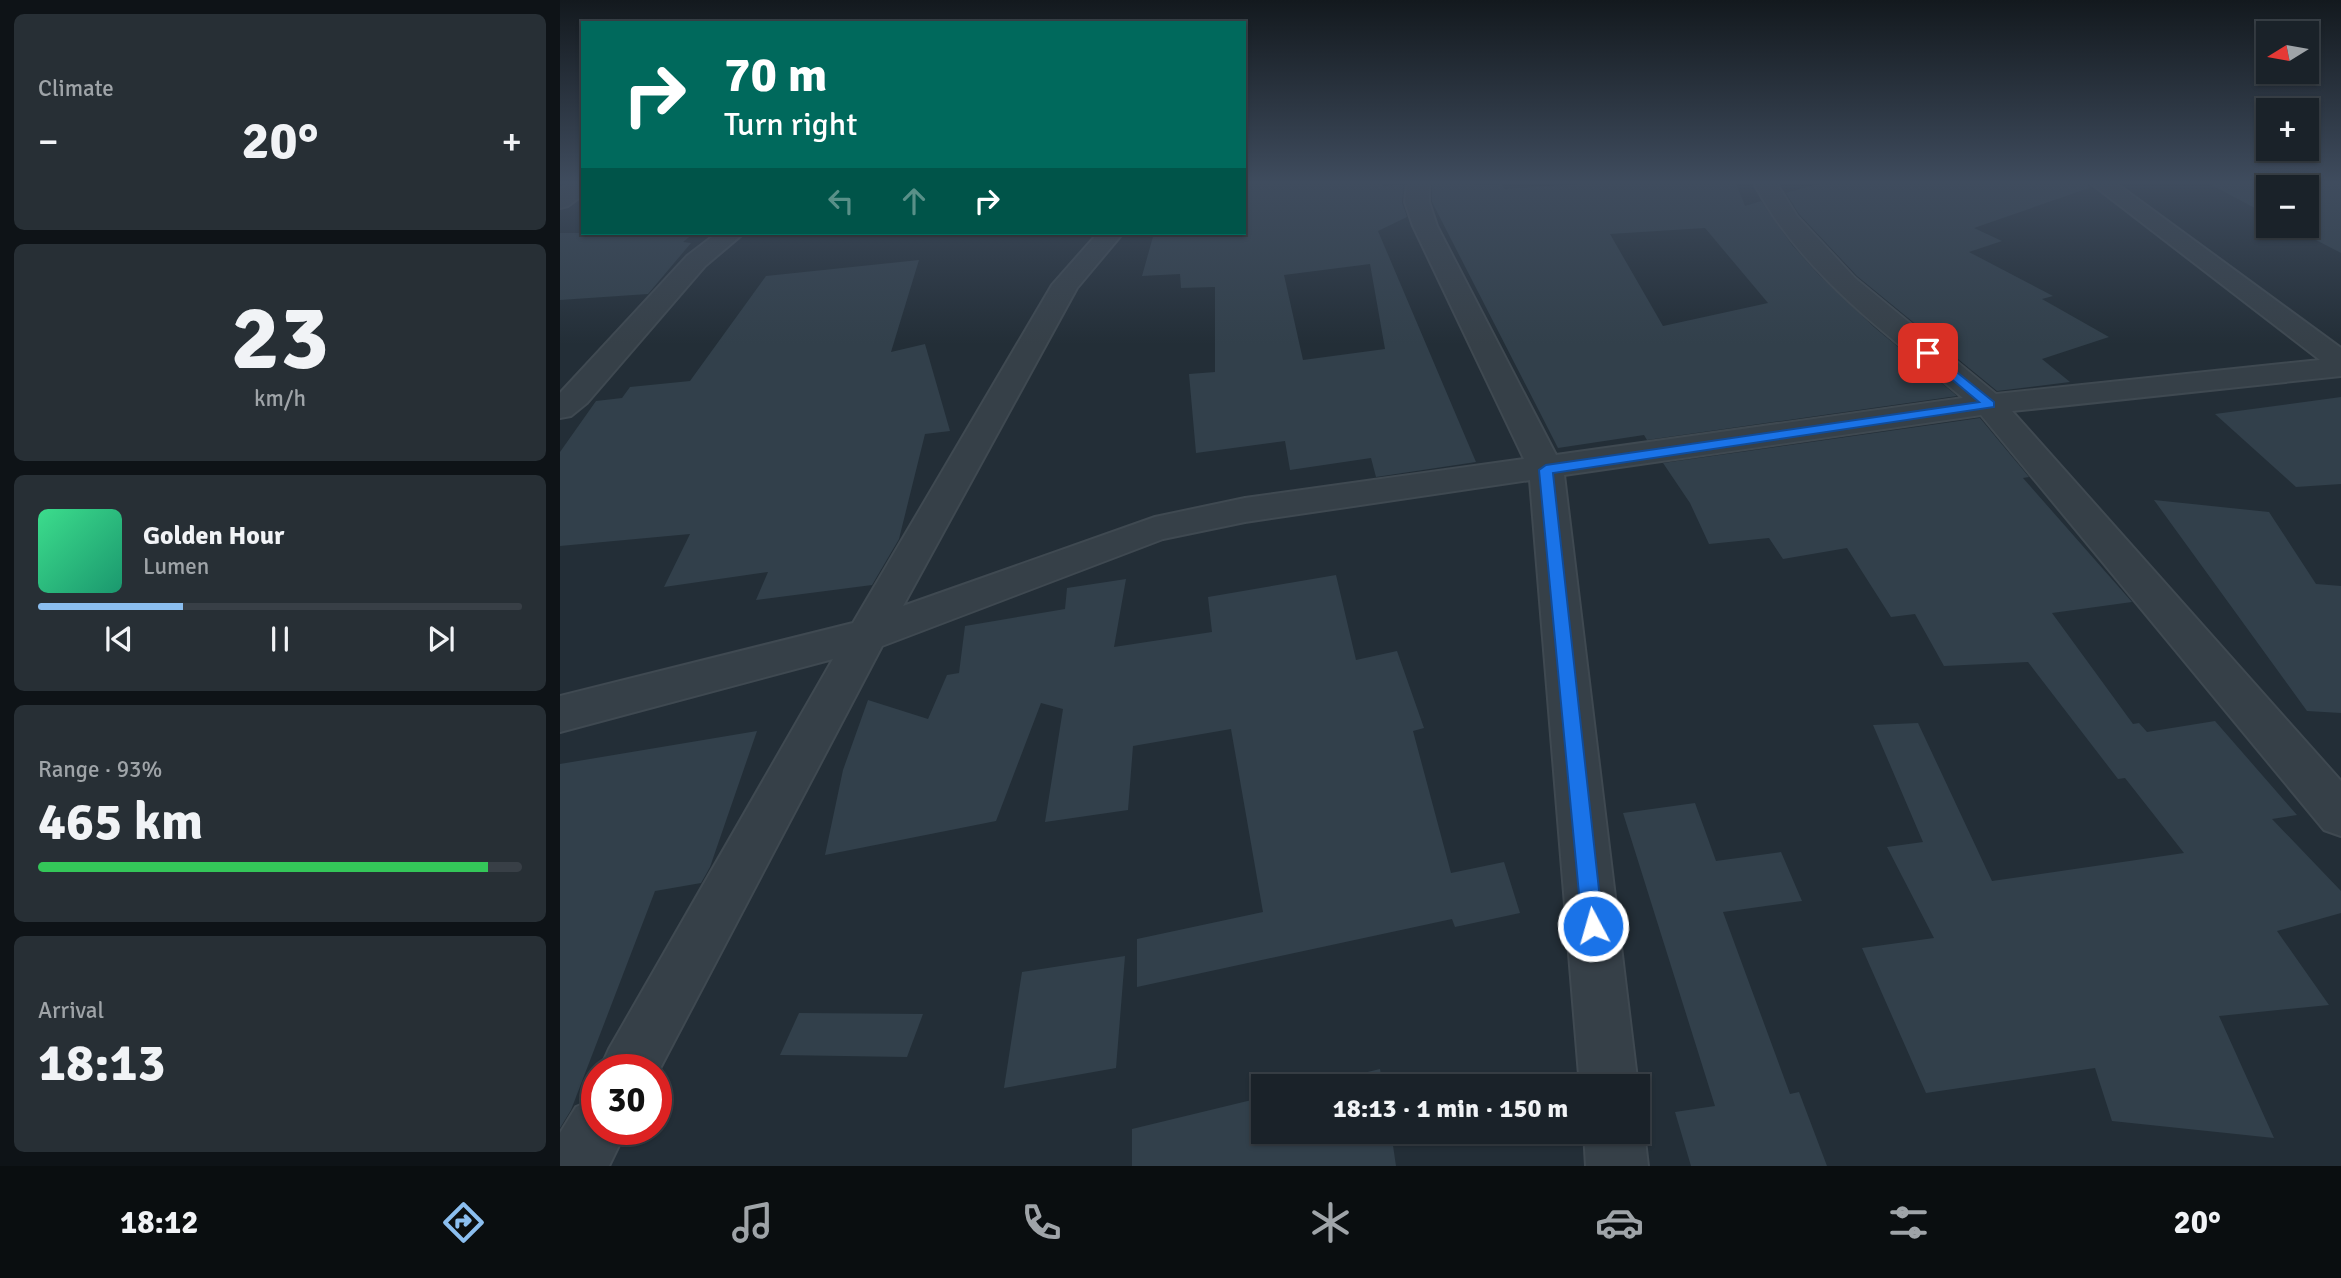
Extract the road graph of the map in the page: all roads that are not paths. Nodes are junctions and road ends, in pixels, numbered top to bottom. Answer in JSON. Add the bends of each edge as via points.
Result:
{"nodes":[{"id":1,"x":729,"y":235,"type":"edge"},
{"id":2,"x":1109,"y":235,"type":"edge"},
{"id":3,"x":1430,"y":235,"type":"edge"},
{"id":4,"x":1801,"y":235,"type":"edge"},
{"id":5,"x":2171,"y":235,"type":"edge"},
{"id":6,"x":2341,"y":364,"type":"edge"},
{"id":7,"x":1989,"y":404,"type":"junction"},
{"id":8,"x":560,"y":409,"type":"edge"},
{"id":9,"x":1546,"y":470,"type":"junction"},
{"id":10,"x":867,"y":635,"type":"junction"},
{"id":11,"x":560,"y":714,"type":"edge"},
{"id":12,"x":2341,"y":815,"type":"edge"},
{"id":13,"x":637,"y":1054,"type":"edge"},
{"id":14,"x":1608,"y":1074,"type":"edge"},
{"id":15,"x":1615,"y":1144,"type":"edge"},
{"id":16,"x":587,"y":1145,"type":"edge"},
{"id":17,"x":575,"y":1166,"type":"edge"},
{"id":18,"x":1617,"y":1166,"type":"edge"}],
"edges":[{"from":1,"to":8,"type":"street","via":[[696,261]]},
{"from":2,"to":10,"type":"street","via":[[1065,285]]},
{"from":3,"to":9,"type":"street"},
{"from":4,"to":7,"type":"street","via":[[1846,284]]},
{"from":5,"to":6,"type":"street"},
{"from":6,"to":7,"type":"street"},
{"from":7,"to":9,"type":"street"},
{"from":7,"to":12,"type":"street"},
{"from":9,"to":10,"type":"street","via":[[1245,510],[1155,528]]},
{"from":9,"to":14,"type":"street"},
{"from":10,"to":11,"type":"street"},
{"from":10,"to":13,"type":"street"},
{"from":15,"to":18,"type":"street"},
{"from":16,"to":17,"type":"street"}]}
